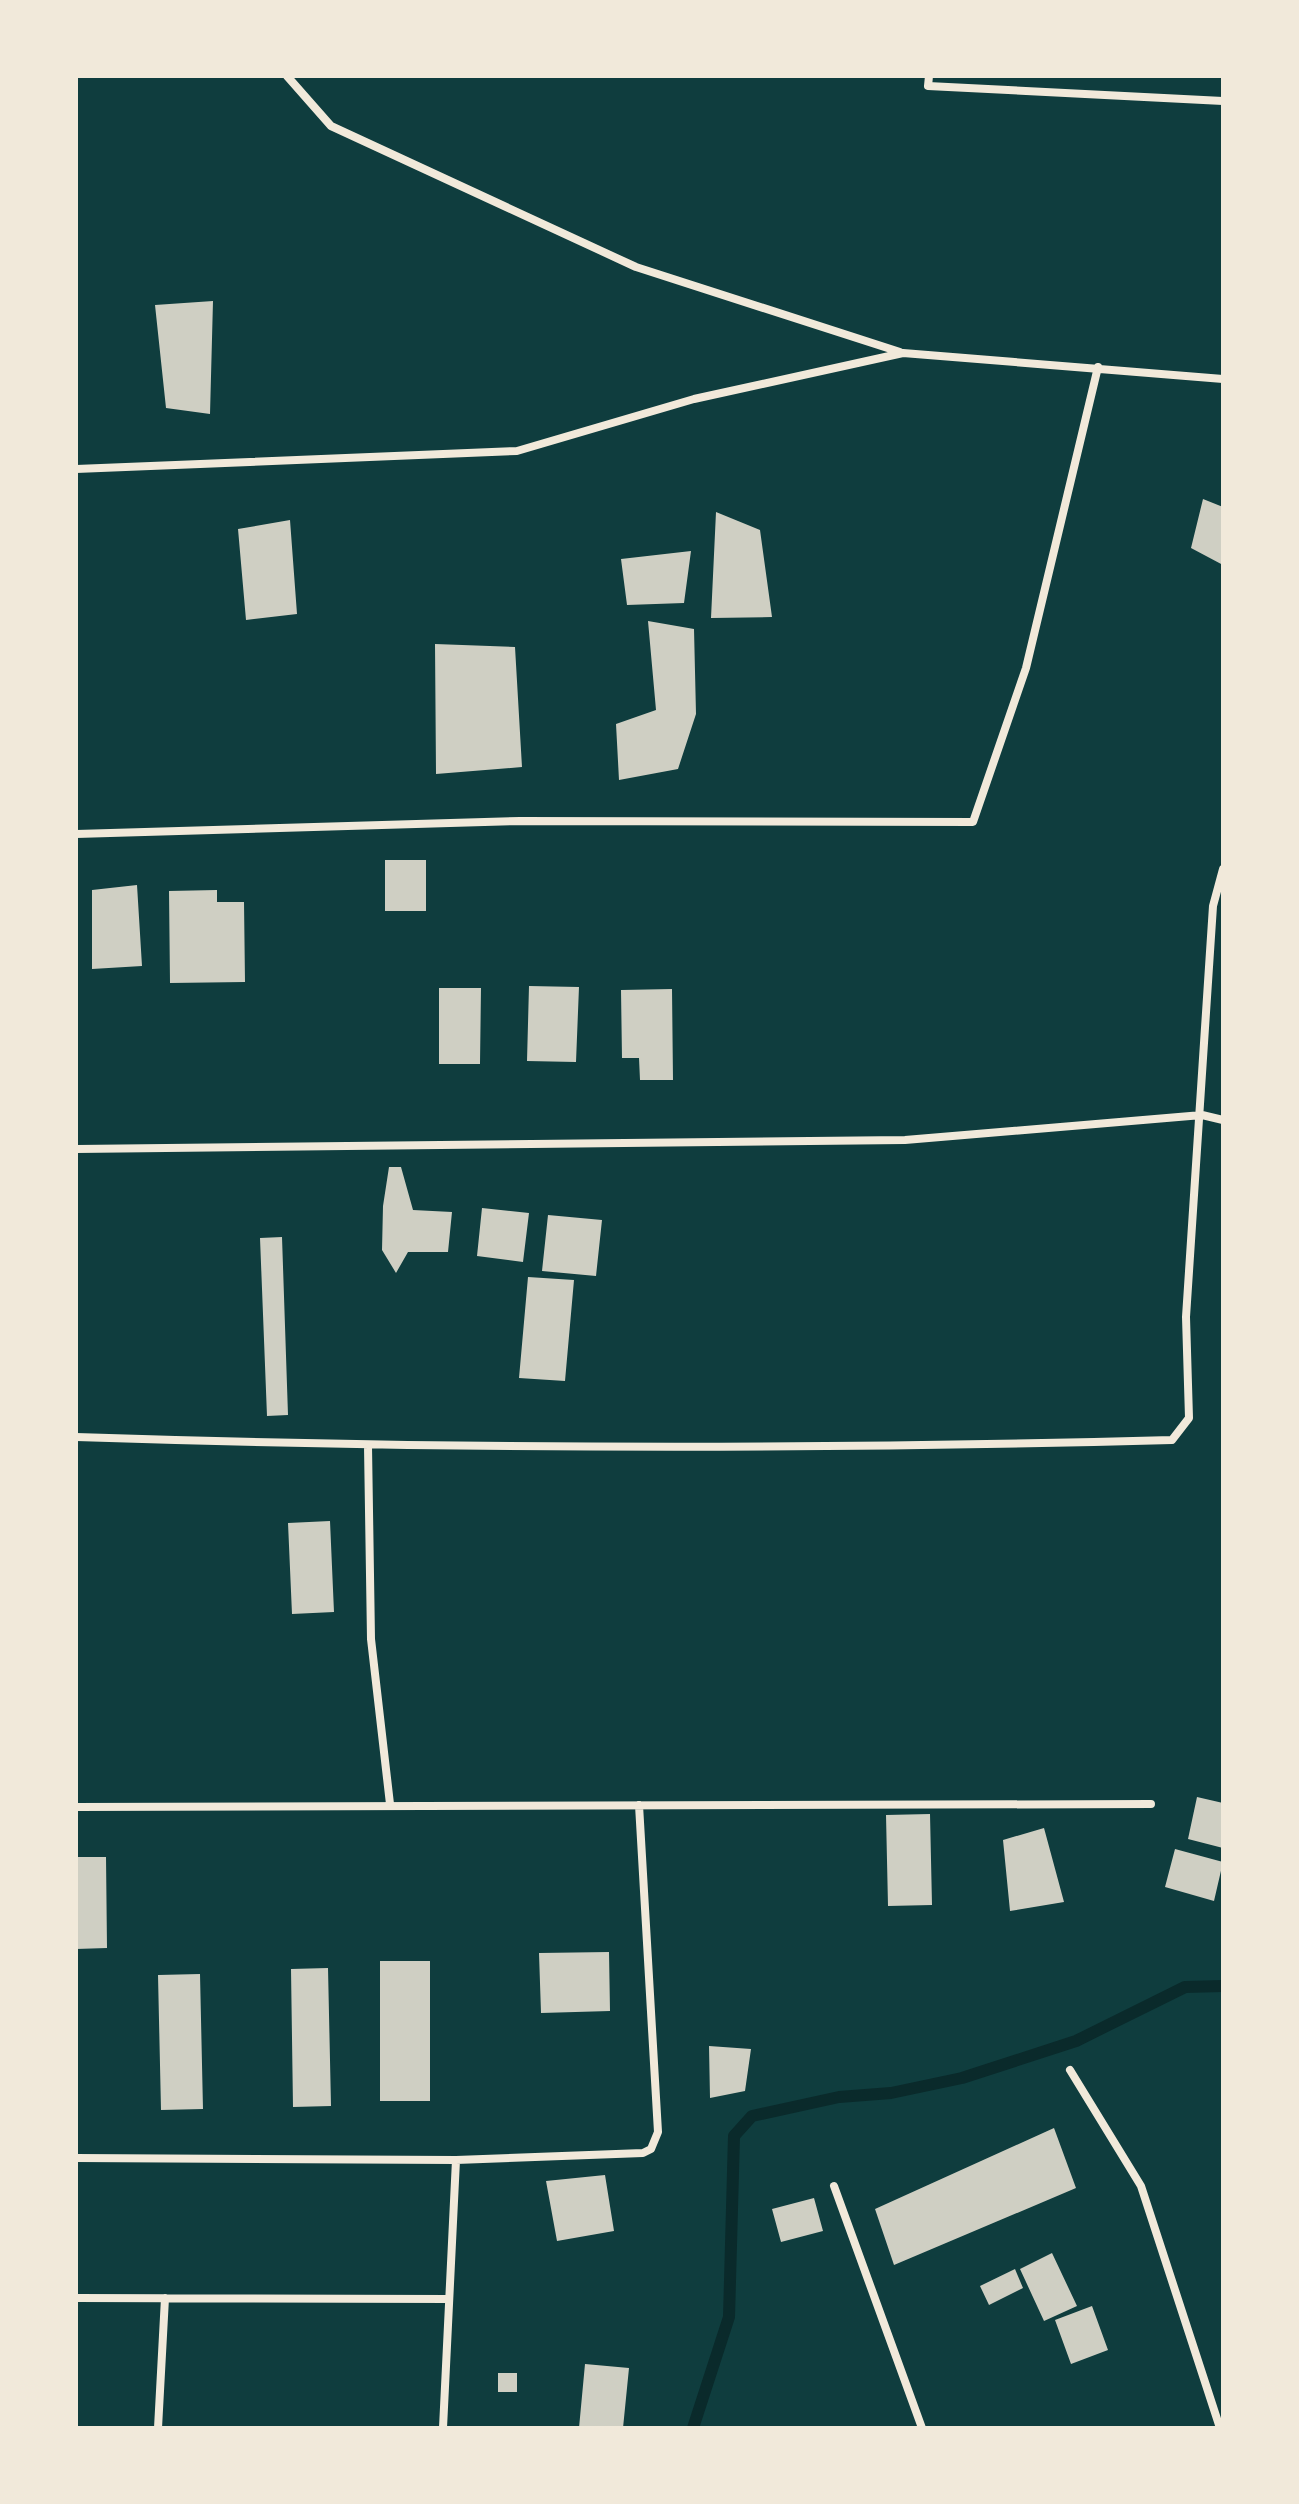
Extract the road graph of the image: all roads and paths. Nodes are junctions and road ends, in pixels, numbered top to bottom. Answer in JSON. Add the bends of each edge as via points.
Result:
{"nodes":[{"id":1,"x":287,"y":76,"type":"edge"},
{"id":2,"x":929,"y":76,"type":"edge"},
{"id":3,"x":1223,"y":101,"type":"edge"},
{"id":4,"x":903,"y":353,"type":"junction"},
{"id":5,"x":1098,"y":367,"type":"junction"},
{"id":6,"x":1223,"y":379,"type":"edge"},
{"id":7,"x":76,"y":469,"type":"edge"},
{"id":8,"x":76,"y":834,"type":"edge"},
{"id":9,"x":1223,"y":869,"type":"edge"},
{"id":10,"x":1202,"y":1115,"type":"junction"},
{"id":11,"x":1223,"y":1120,"type":"edge"},
{"id":12,"x":76,"y":1149,"type":"edge"},
{"id":13,"x":76,"y":1437,"type":"edge"},
{"id":14,"x":368,"y":1446,"type":"junction"},
{"id":15,"x":390,"y":1804,"type":"junction"},
{"id":16,"x":1151,"y":1804,"type":"dead end"},
{"id":17,"x":639,"y":1805,"type":"junction"},
{"id":18,"x":76,"y":1807,"type":"edge"},
{"id":19,"x":1070,"y":2070,"type":"dead end"},
{"id":20,"x":76,"y":2158,"type":"edge"},
{"id":21,"x":456,"y":2160,"type":"junction"},
{"id":22,"x":834,"y":2186,"type":"dead end"},
{"id":23,"x":76,"y":2298,"type":"edge"},
{"id":24,"x":165,"y":2298,"type":"junction"},
{"id":25,"x":449,"y":2299,"type":"junction"},
{"id":26,"x":158,"y":2428,"type":"edge"},
{"id":27,"x":443,"y":2428,"type":"edge"},
{"id":28,"x":922,"y":2428,"type":"edge"},
{"id":29,"x":1220,"y":2428,"type":"edge"}],
"edges":[{"from":1,"to":4,"type":"street","via":[[331,126],[636,267]]},
{"from":2,"to":3,"type":"street","via":[[928,86]]},
{"from":4,"to":5,"type":"street"},
{"from":4,"to":7,"type":"street","via":[[694,399],[517,451]]},
{"from":5,"to":6,"type":"street"},
{"from":5,"to":8,"type":"street","via":[[1026,668],[973,822],[520,821]]},
{"from":9,"to":10,"type":"street","via":[[1213,906]]},
{"from":10,"to":11,"type":"street"},
{"from":10,"to":12,"type":"street","via":[[905,1140]]},
{"from":10,"to":14,"type":"street","via":[[1186,1317],[1189,1418],[1172,1440],[951,1447]]},
{"from":13,"to":14,"type":"street"},
{"from":14,"to":15,"type":"street","via":[[371,1639]]},
{"from":15,"to":17,"type":"street"},
{"from":15,"to":18,"type":"street"},
{"from":16,"to":17,"type":"street"},
{"from":17,"to":21,"type":"street","via":[[656,2141],[643,2153]]},
{"from":19,"to":29,"type":"street","via":[[1141,2186]]},
{"from":20,"to":21,"type":"street"},
{"from":21,"to":25,"type":"street"},
{"from":22,"to":28,"type":"street"},
{"from":23,"to":24,"type":"street"},
{"from":24,"to":25,"type":"street"},
{"from":24,"to":26,"type":"street"},
{"from":25,"to":27,"type":"street"}]}
